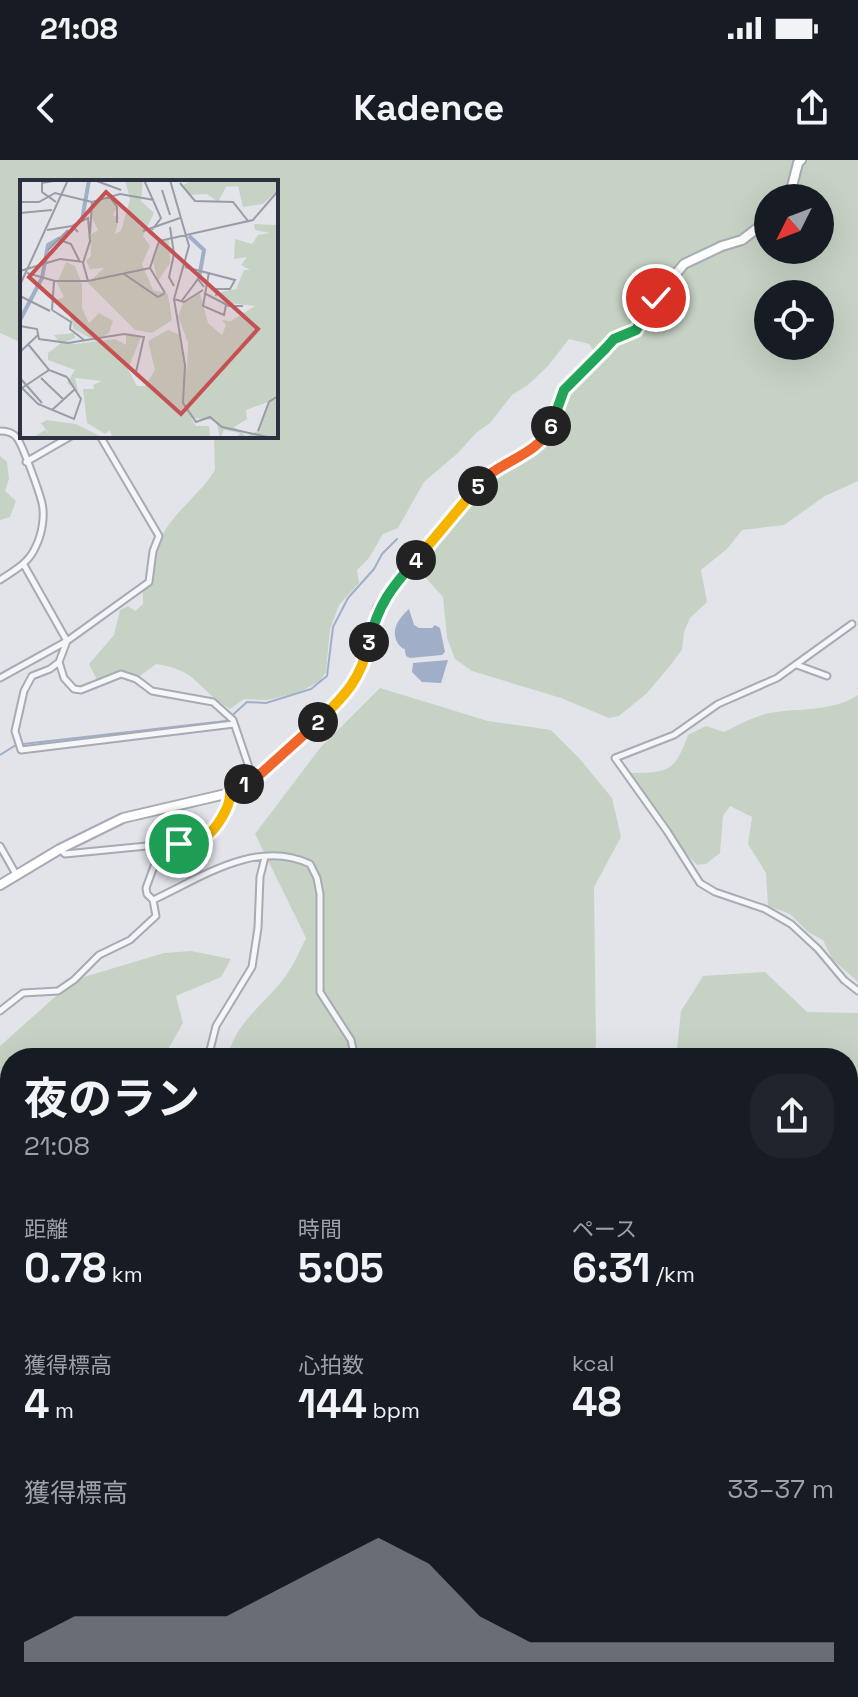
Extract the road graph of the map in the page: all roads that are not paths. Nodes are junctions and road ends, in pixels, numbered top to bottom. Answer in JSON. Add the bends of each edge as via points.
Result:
{"nodes":[{"id":1,"x":801,"y":160,"type":"edge"},
{"id":2,"x":793,"y":184,"type":"edge"},
{"id":3,"x":754,"y":231,"type":"edge"},
{"id":4,"x":0,"y":431,"type":"edge"},
{"id":5,"x":68,"y":438,"type":"edge"},
{"id":6,"x":101,"y":438,"type":"edge"},
{"id":7,"x":26,"y":462,"type":"junction"},
{"id":8,"x":24,"y":565,"type":"junction"},
{"id":9,"x":0,"y":580,"type":"edge"},
{"id":10,"x":852,"y":624,"type":"dead end"},
{"id":11,"x":67,"y":641,"type":"junction"},
{"id":12,"x":59,"y":662,"type":"junction"},
{"id":13,"x":797,"y":665,"type":"junction"},
{"id":14,"x":827,"y":676,"type":"dead end"},
{"id":15,"x":0,"y":678,"type":"edge"},
{"id":16,"x":234,"y":724,"type":"junction"},
{"id":17,"x":256,"y":778,"type":"junction"},
{"id":18,"x":230,"y":793,"type":"junction"},
{"id":19,"x":179,"y":844,"type":"junction"},
{"id":20,"x":0,"y":846,"type":"edge"},
{"id":21,"x":60,"y":849,"type":"junction"},
{"id":22,"x":265,"y":857,"type":"junction"},
{"id":23,"x":17,"y":876,"type":"junction"},
{"id":24,"x":0,"y":885,"type":"edge"},
{"id":25,"x":153,"y":900,"type":"junction"},
{"id":26,"x":858,"y":991,"type":"edge"},
{"id":27,"x":0,"y":1011,"type":"edge"},
{"id":28,"x":210,"y":1048,"type":"edge"},
{"id":29,"x":353,"y":1048,"type":"edge"}],
"edges":[{"from":1,"to":2,"type":"main road"},
{"from":3,"to":17,"type":"main road","via":[[684,264],[636,330],[614,339],[564,390],[549,431],[527,454],[484,478],[389,591],[350,688]]},
{"from":4,"to":7,"type":"street","via":[[15,435]]},
{"from":5,"to":7,"type":"street"},
{"from":6,"to":11,"type":"street","via":[[159,536],[149,582]]},
{"from":7,"to":8,"type":"street","via":[[43,515],[37,545]]},
{"from":8,"to":9,"type":"street"},
{"from":8,"to":11,"type":"street"},
{"from":10,"to":13,"type":"street"},
{"from":11,"to":12,"type":"street"},
{"from":11,"to":15,"type":"street"},
{"from":12,"to":16,"type":"street","via":[[74,689],[121,674],[152,691],[213,702]]},
{"from":12,"to":16,"type":"street","via":[[32,676],[24,691],[15,731],[21,750]]},
{"from":13,"to":14,"type":"street"},
{"from":13,"to":26,"type":"street","via":[[718,704],[674,735],[615,758],[700,883],[791,924]]},
{"from":16,"to":17,"type":"street"},
{"from":17,"to":18,"type":"main road"},
{"from":18,"to":19,"type":"street","via":[[214,829],[206,837]]},
{"from":18,"to":21,"type":"main road","via":[[123,818]]},
{"from":19,"to":21,"type":"street","via":[[65,854]]},
{"from":19,"to":25,"type":"street","via":[[157,858],[146,888]]},
{"from":20,"to":23,"type":"street"},
{"from":21,"to":23,"type":"main road"},
{"from":22,"to":25,"type":"street","via":[[209,871]]},
{"from":22,"to":28,"type":"street","via":[[252,967],[216,1026]]},
{"from":22,"to":29,"type":"street","via":[[304,861],[314,869],[320,894],[320,992]]},
{"from":23,"to":24,"type":"main road"},
{"from":25,"to":27,"type":"street","via":[[156,916],[130,940],[99,955],[58,991],[23,993]]}]}
